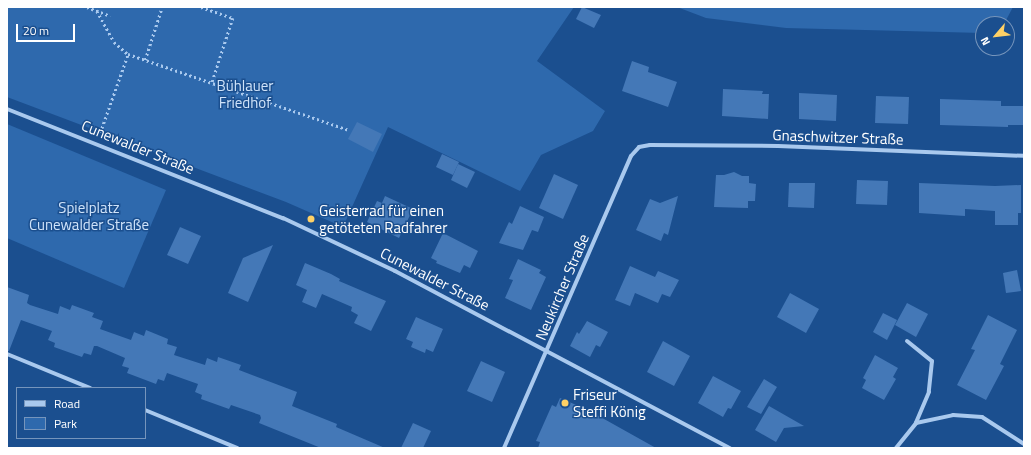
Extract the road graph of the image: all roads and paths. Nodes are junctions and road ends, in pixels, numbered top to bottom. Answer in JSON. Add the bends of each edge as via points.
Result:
{"nodes":[{"id":1,"x":87,"y":7,"type":"edge"},
{"id":2,"x":162,"y":7,"type":"edge"},
{"id":3,"x":201,"y":7,"type":"edge"},
{"id":4,"x":98,"y":11,"type":"junction"},
{"id":5,"x":110,"y":16,"type":"dead end"},
{"id":6,"x":128,"y":54,"type":"junction"},
{"id":7,"x":145,"y":60,"type":"junction"},
{"id":8,"x":212,"y":83,"type":"junction"},
{"id":9,"x":7,"y":109,"type":"edge"},
{"id":10,"x":101,"y":128,"type":"dead end"},
{"id":11,"x":349,"y":130,"type":"dead end"},
{"id":12,"x":650,"y":144,"type":"joint"},
{"id":13,"x":1024,"y":156,"type":"edge"},
{"id":14,"x":906,"y":340,"type":"dead end"},
{"id":15,"x":547,"y":351,"type":"junction"},
{"id":16,"x":7,"y":354,"type":"edge"},
{"id":17,"x":88,"y":387,"type":"edge"},
{"id":18,"x":146,"y":410,"type":"edge"},
{"id":19,"x":916,"y":423,"type":"junction"},
{"id":20,"x":1024,"y":444,"type":"edge"},
{"id":21,"x":237,"y":448,"type":"edge"},
{"id":22,"x":504,"y":448,"type":"edge"},
{"id":23,"x":730,"y":448,"type":"edge"},
{"id":24,"x":896,"y":448,"type":"edge"}],
"edges":[{"from":1,"to":4,"type":"path"},
{"from":2,"to":7,"type":"path"},
{"from":3,"to":8,"type":"path","via":[[233,18]]},
{"from":4,"to":5,"type":"path"},
{"from":4,"to":6,"type":"path","via":[[114,42]]},
{"from":6,"to":7,"type":"path"},
{"from":6,"to":10,"type":"path"},
{"from":7,"to":8,"type":"path"},
{"from":8,"to":11,"type":"path"},
{"from":9,"to":15,"type":"street","name":"Cunewalder Straße","via":[[283,218],[395,271]]},
{"from":12,"to":13,"type":"street","name":"Gnaschwitzer Straße","via":[[778,146]]},
{"from":12,"to":15,"type":"street","name":"Neukircher Straße","via":[[639,147],[631,156]]},
{"from":14,"to":19,"type":"street","via":[[932,361],[929,392]]},
{"from":15,"to":22,"type":"street","name":"Neukircher Straße"},
{"from":15,"to":23,"type":"street","name":"Cunewalder Straße"},
{"from":16,"to":17,"type":"street"},
{"from":18,"to":21,"type":"street"},
{"from":19,"to":20,"type":"street","via":[[953,415],[982,417]]},
{"from":19,"to":24,"type":"street"}]}
